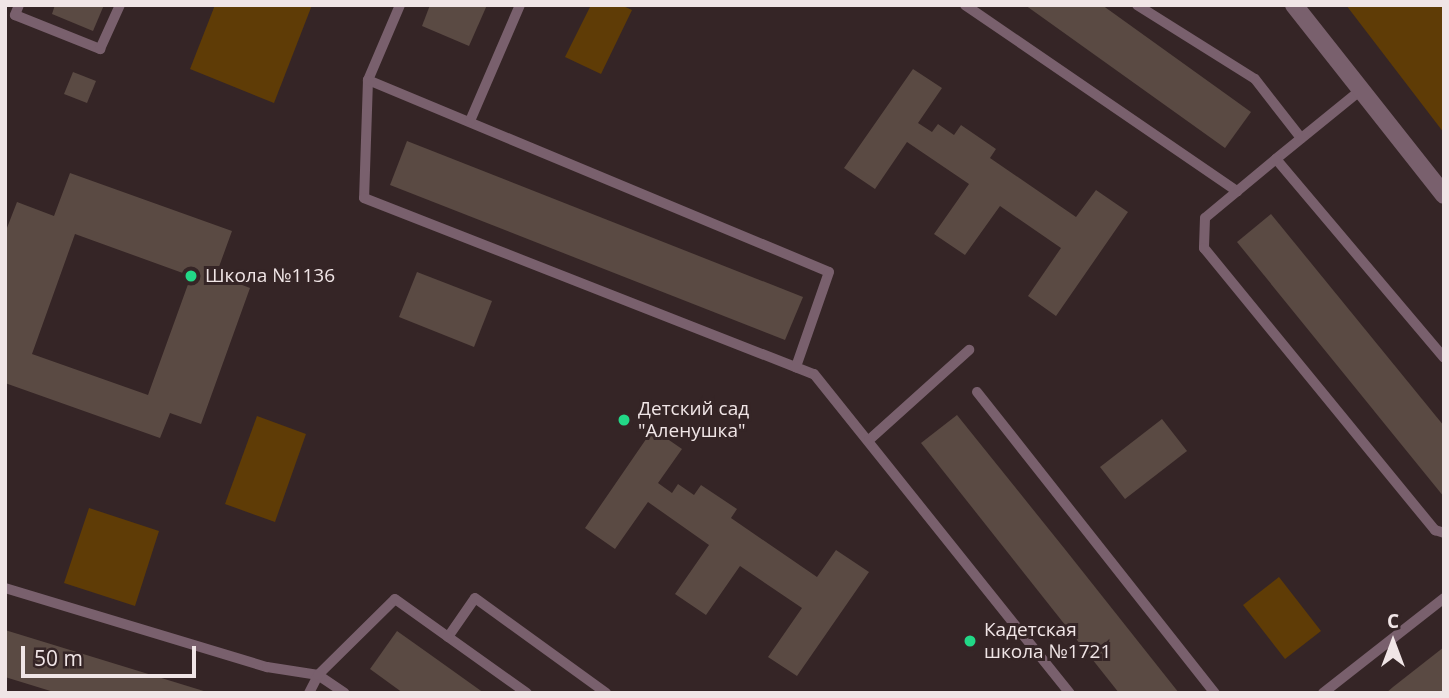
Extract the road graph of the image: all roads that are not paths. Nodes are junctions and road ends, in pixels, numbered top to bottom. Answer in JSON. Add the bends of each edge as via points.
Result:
{"nodes":[{"id":1,"x":19,"y":5,"type":"edge"},
{"id":2,"x":120,"y":5,"type":"edge"},
{"id":3,"x":400,"y":5,"type":"edge"},
{"id":4,"x":520,"y":5,"type":"edge"},
{"id":5,"x":965,"y":5,"type":"edge"},
{"id":6,"x":1137,"y":5,"type":"edge"},
{"id":7,"x":1294,"y":5,"type":"edge"},
{"id":8,"x":368,"y":79,"type":"junction"},
{"id":9,"x":1362,"y":89,"type":"junction"},
{"id":10,"x":470,"y":121,"type":"junction"},
{"id":11,"x":1301,"y":138,"type":"junction"},
{"id":12,"x":1276,"y":159,"type":"junction"},
{"id":13,"x":1237,"y":191,"type":"junction"},
{"id":14,"x":1444,"y":195,"type":"edge"},
{"id":15,"x":969,"y":350,"type":"dead end"},
{"id":16,"x":1444,"y":358,"type":"edge"},
{"id":17,"x":796,"y":367,"type":"junction"},
{"id":18,"x":977,"y":392,"type":"dead end"},
{"id":19,"x":869,"y":440,"type":"junction"},
{"id":20,"x":1444,"y":533,"type":"edge"},
{"id":21,"x":5,"y":588,"type":"edge"},
{"id":22,"x":1444,"y":598,"type":"edge"},
{"id":23,"x":448,"y":637,"type":"junction"},
{"id":24,"x":318,"y":675,"type":"junction"},
{"id":25,"x":309,"y":693,"type":"edge"},
{"id":26,"x":345,"y":693,"type":"edge"},
{"id":27,"x":527,"y":693,"type":"edge"},
{"id":28,"x":606,"y":693,"type":"edge"},
{"id":29,"x":1070,"y":693,"type":"edge"},
{"id":30,"x":1215,"y":693,"type":"edge"},
{"id":31,"x":1323,"y":693,"type":"edge"}],
"edges":[{"from":1,"to":2,"type":"lane","via":[[15,15],[100,50]]},
{"from":3,"to":8,"type":"lane"},
{"from":4,"to":10,"type":"lane"},
{"from":5,"to":13,"type":"lane"},
{"from":6,"to":11,"type":"lane","via":[[1255,79]]},
{"from":7,"to":9,"type":"street"},
{"from":8,"to":10,"type":"lane"},
{"from":8,"to":17,"type":"lane","via":[[365,198]]},
{"from":9,"to":11,"type":"lane"},
{"from":9,"to":14,"type":"street"},
{"from":10,"to":17,"type":"lane","via":[[829,272]]},
{"from":11,"to":12,"type":"lane"},
{"from":12,"to":13,"type":"lane"},
{"from":12,"to":16,"type":"lane"},
{"from":13,"to":20,"type":"lane","via":[[1205,218],[1204,248],[1428,522]]},
{"from":15,"to":19,"type":"lane"},
{"from":17,"to":19,"type":"lane","via":[[814,374]]},
{"from":18,"to":30,"type":"lane"},
{"from":19,"to":29,"type":"lane"},
{"from":21,"to":24,"type":"lane","via":[[267,667]]},
{"from":22,"to":31,"type":"lane"},
{"from":23,"to":24,"type":"lane","via":[[396,599]]},
{"from":23,"to":27,"type":"lane"},
{"from":23,"to":28,"type":"lane","via":[[475,598]]},
{"from":24,"to":25,"type":"lane"},
{"from":24,"to":26,"type":"lane"}]}
